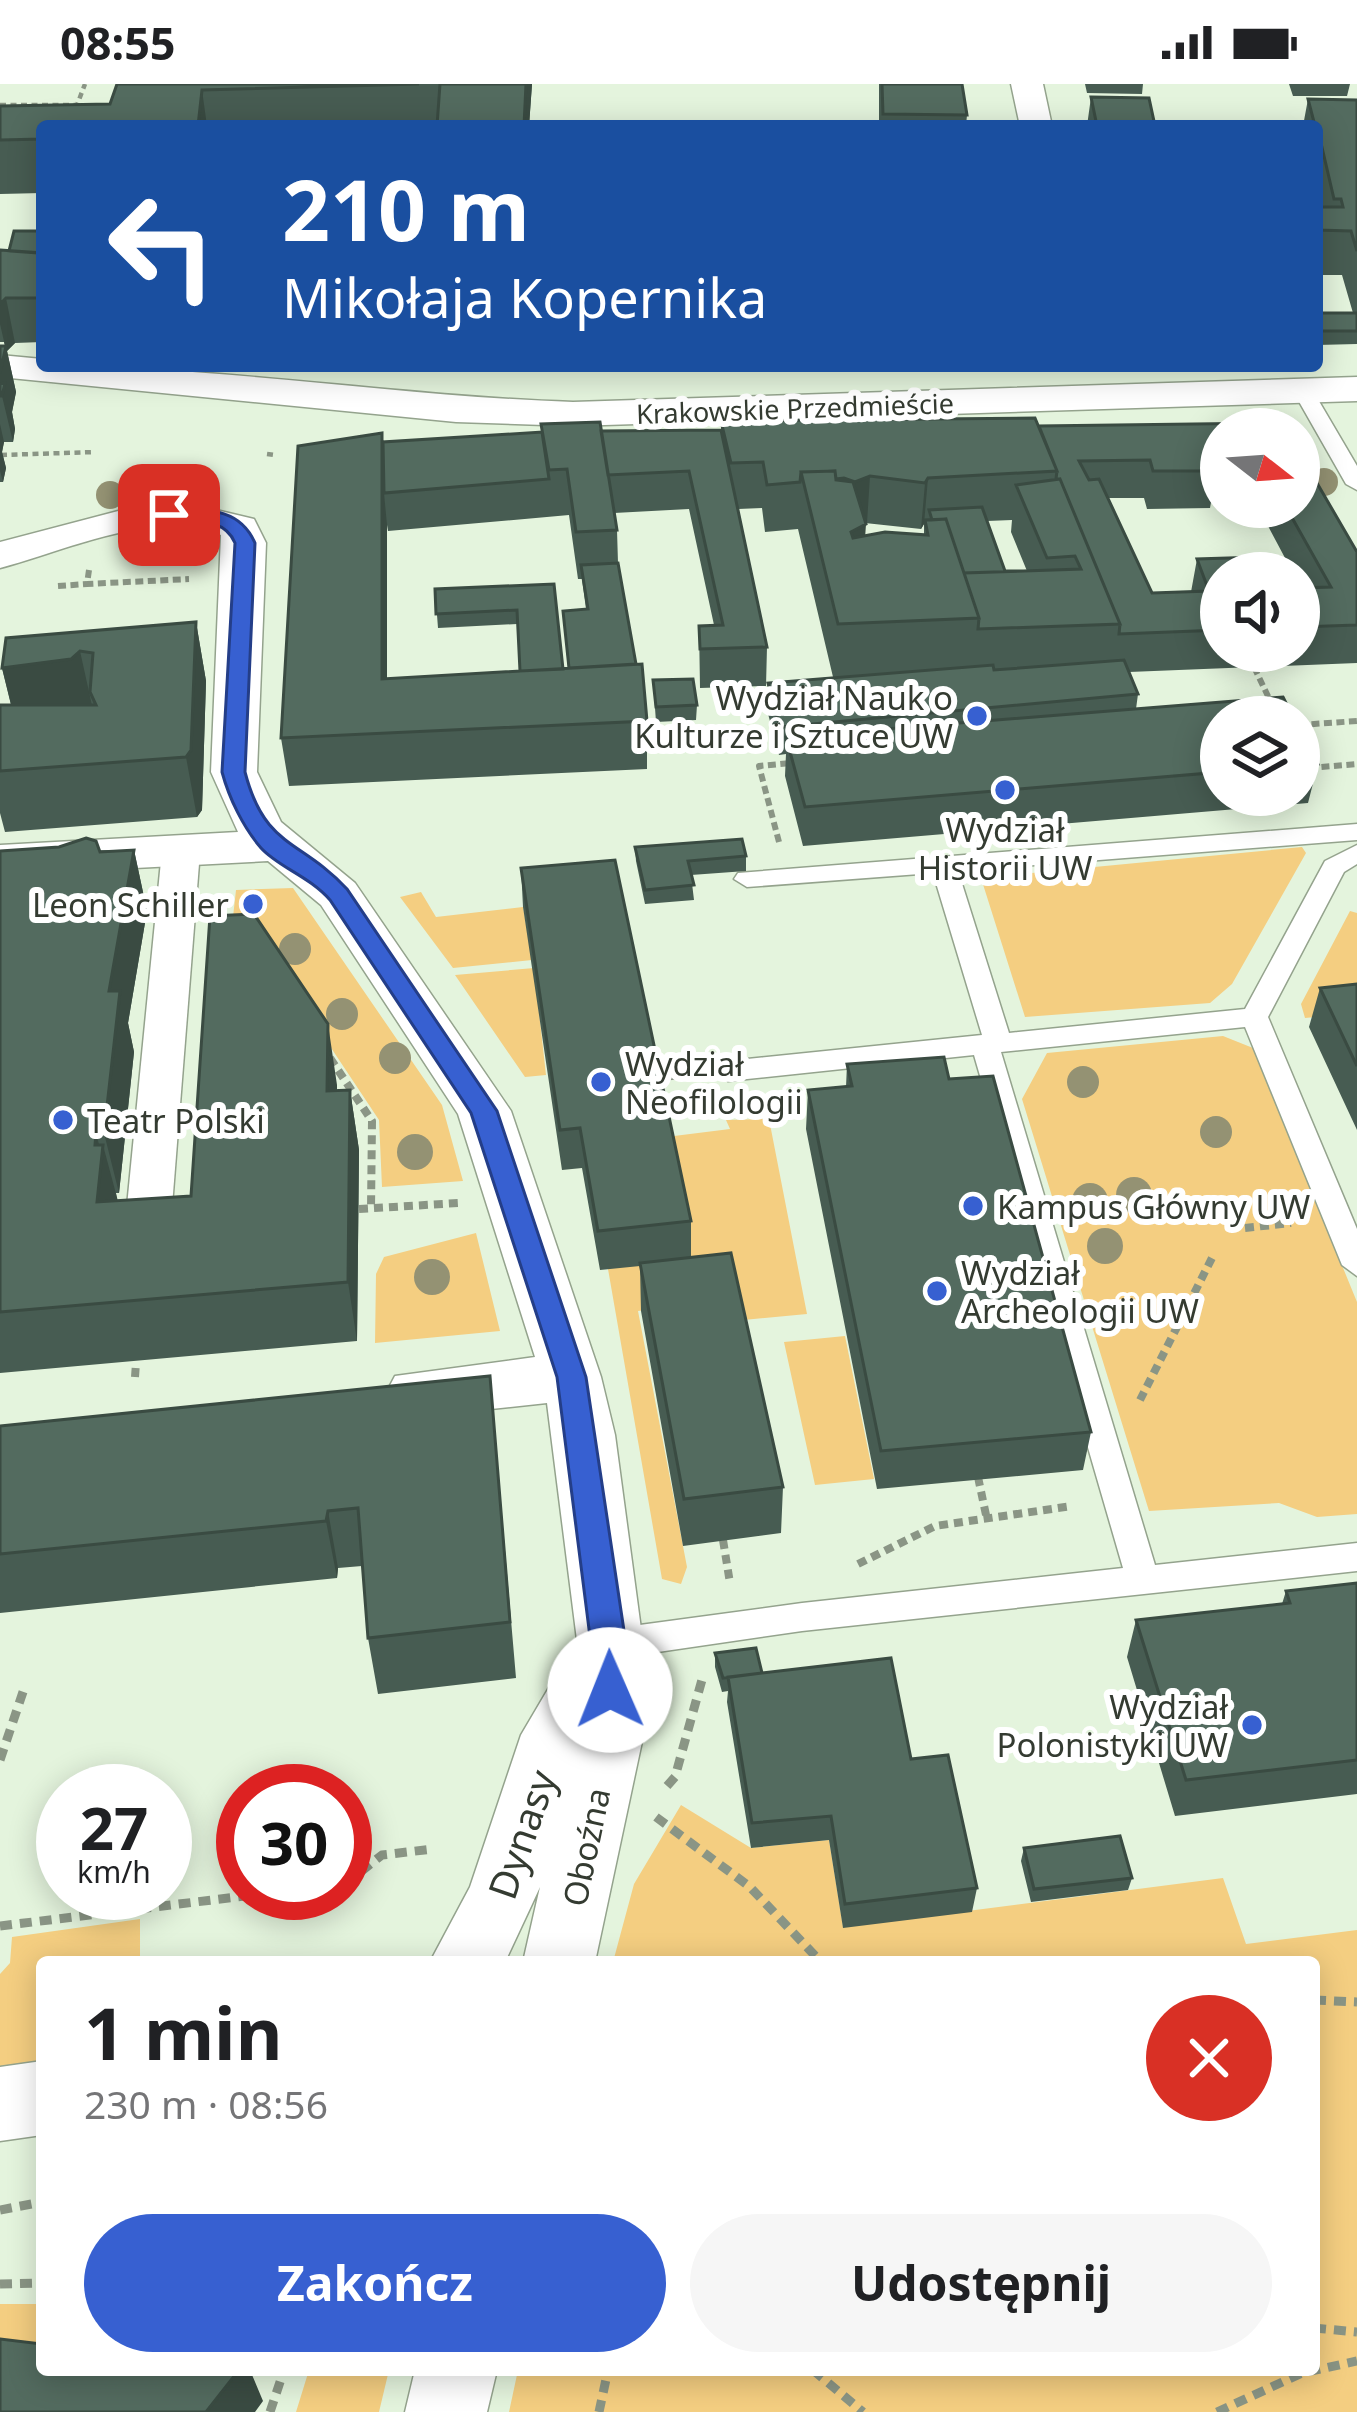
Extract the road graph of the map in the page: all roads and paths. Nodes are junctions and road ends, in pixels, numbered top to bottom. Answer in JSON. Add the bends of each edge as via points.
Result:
{"nodes":[{"id":1,"x":85,"y":84,"type":"edge"},
{"id":2,"x":1027,"y":84,"type":"edge"},
{"id":3,"x":0,"y":105,"type":"edge"},
{"id":4,"x":1035,"y":120,"type":"edge"},
{"id":5,"x":0,"y":366,"type":"edge"},
{"id":6,"x":36,"y":369,"type":"edge"},
{"id":7,"x":74,"y":372,"type":"edge"},
{"id":8,"x":1357,"y":389,"type":"edge"},
{"id":9,"x":1303,"y":391,"type":"junction"},
{"id":10,"x":95,"y":452,"type":"dead end"},
{"id":11,"x":1,"y":455,"type":"edge"},
{"id":12,"x":1357,"y":484,"type":"edge"},
{"id":13,"x":0,"y":555,"type":"edge"},
{"id":14,"x":88,"y":577,"type":"dead end"},
{"id":15,"x":193,"y":598,"type":"dead end"},
{"id":16,"x":1357,"y":721,"type":"edge"},
{"id":17,"x":1320,"y":724,"type":"edge"},
{"id":18,"x":1357,"y":764,"type":"edge"},
{"id":19,"x":1320,"y":765,"type":"edge"},
{"id":20,"x":1357,"y":832,"type":"edge"},
{"id":21,"x":272,"y":846,"type":"junction"},
{"id":22,"x":181,"y":851,"type":"junction"},
{"id":23,"x":1357,"y":853,"type":"edge"},
{"id":24,"x":0,"y":860,"type":"edge"},
{"id":25,"x":943,"y":864,"type":"junction"},
{"id":26,"x":747,"y":879,"type":"dead end"},
{"id":27,"x":1254,"y":1018,"type":"junction"},
{"id":28,"x":320,"y":1043,"type":"edge"},
{"id":29,"x":991,"y":1044,"type":"junction"},
{"id":30,"x":728,"y":1071,"type":"dead end"},
{"id":31,"x":479,"y":1202,"type":"dead end"},
{"id":32,"x":371,"y":1209,"type":"junction"},
{"id":33,"x":359,"y":1210,"type":"dead end"},
{"id":34,"x":1213,"y":1256,"type":"dead end"},
{"id":35,"x":145,"y":1260,"type":"edge"},
{"id":36,"x":1357,"y":1265,"type":"edge"},
{"id":37,"x":136,"y":1363,"type":"edge"},
{"id":38,"x":135,"y":1377,"type":"dead end"},
{"id":39,"x":572,"y":1377,"type":"junction"},
{"id":40,"x":352,"y":1400,"type":"edge"},
{"id":41,"x":1108,"y":1462,"type":"junction"},
{"id":42,"x":979,"y":1478,"type":"edge"},
{"id":43,"x":1085,"y":1505,"type":"dead end"},
{"id":44,"x":986,"y":1515,"type":"junction"},
{"id":45,"x":723,"y":1540,"type":"edge"},
{"id":46,"x":1357,"y":1557,"type":"edge"},
{"id":47,"x":850,"y":1568,"type":"dead end"},
{"id":48,"x":1143,"y":1580,"type":"junction"},
{"id":49,"x":732,"y":1596,"type":"dead end"},
{"id":50,"x":610,"y":1644,"type":"junction"},
{"id":51,"x":705,"y":1667,"type":"dead end"},
{"id":52,"x":25,"y":1686,"type":"dead end"},
{"id":53,"x":0,"y":1760,"type":"edge"},
{"id":54,"x":675,"y":1777,"type":"dead end"},
{"id":55,"x":646,"y":1810,"type":"dead end"},
{"id":56,"x":434,"y":1849,"type":"dead end"},
{"id":57,"x":372,"y":1863,"type":"edge"},
{"id":58,"x":216,"y":1899,"type":"edge"},
{"id":59,"x":0,"y":1926,"type":"edge"},
{"id":60,"x":469,"y":1956,"type":"edge"},
{"id":61,"x":561,"y":1956,"type":"edge"},
{"id":62,"x":815,"y":1956,"type":"edge"},
{"id":63,"x":1320,"y":2000,"type":"edge"},
{"id":64,"x":1357,"y":2002,"type":"edge"},
{"id":65,"x":36,"y":2099,"type":"edge"},
{"id":66,"x":0,"y":2104,"type":"edge"},
{"id":67,"x":36,"y":2203,"type":"edge"},
{"id":68,"x":0,"y":2210,"type":"edge"},
{"id":69,"x":36,"y":2283,"type":"edge"},
{"id":70,"x":0,"y":2284,"type":"edge"},
{"id":71,"x":1320,"y":2329,"type":"edge"},
{"id":72,"x":1357,"y":2332,"type":"edge"},
{"id":73,"x":1357,"y":2361,"type":"edge"},
{"id":74,"x":1320,"y":2369,"type":"edge"},
{"id":75,"x":282,"y":2376,"type":"edge"},
{"id":76,"x":455,"y":2376,"type":"edge"},
{"id":77,"x":607,"y":2376,"type":"edge"},
{"id":78,"x":820,"y":2376,"type":"edge"},
{"id":79,"x":1296,"y":2376,"type":"edge"},
{"id":80,"x":270,"y":2412,"type":"edge"},
{"id":81,"x":446,"y":2412,"type":"edge"},
{"id":82,"x":599,"y":2412,"type":"edge"},
{"id":83,"x":863,"y":2412,"type":"edge"},
{"id":84,"x":1217,"y":2412,"type":"edge"}],
"edges":[{"from":1,"to":3,"type":"path","via":[[77,105]]},
{"from":2,"to":4,"type":"street"},
{"from":5,"to":6,"type":"street","name":"Krakowskie Przedmieście"},
{"from":7,"to":9,"type":"street","name":"Krakowskie Przedmieście","via":[[573,414]]},
{"from":8,"to":9,"type":"street","name":"Krakowskie Przedmieście"},
{"from":9,"to":12,"type":"lane"},
{"from":10,"to":11,"type":"path"},
{"from":13,"to":21,"type":"street","name":"Oboźna","via":[[192,514],[228,521],[245,543],[234,772],[240,797]]},
{"from":14,"to":15,"type":"path","via":[[86,584],[194,578]]},
{"from":16,"to":17,"type":"path"},
{"from":18,"to":19,"type":"path"},
{"from":20,"to":25,"type":"lane"},
{"from":21,"to":22,"type":"street"},
{"from":21,"to":39,"type":"street","name":"Oboźna","via":[[338,894],[484,1111]]},
{"from":22,"to":24,"type":"street"},
{"from":22,"to":35,"type":"street"},
{"from":23,"to":27,"type":"lane","via":[[1334,867]]},
{"from":25,"to":26,"type":"lane"},
{"from":25,"to":29,"type":"lane"},
{"from":27,"to":29,"type":"lane"},
{"from":27,"to":36,"type":"lane"},
{"from":28,"to":32,"type":"path","via":[[372,1120]]},
{"from":29,"to":30,"type":"lane"},
{"from":29,"to":41,"type":"lane"},
{"from":31,"to":32,"type":"path"},
{"from":32,"to":33,"type":"path"},
{"from":34,"to":41,"type":"path"},
{"from":37,"to":38,"type":"path"},
{"from":39,"to":40,"type":"street"},
{"from":39,"to":50,"type":"street","name":"Oboźna"},
{"from":41,"to":48,"type":"lane"},
{"from":42,"to":44,"type":"path"},
{"from":43,"to":44,"type":"path"},
{"from":44,"to":47,"type":"path","via":[[935,1526]]},
{"from":45,"to":49,"type":"path"},
{"from":46,"to":48,"type":"lane"},
{"from":48,"to":50,"type":"lane"},
{"from":50,"to":60,"type":"street","name":"Dynasy","via":[[555,1735],[501,1899]]},
{"from":50,"to":61,"type":"street","name":"Oboźna","via":[[609,1737]]},
{"from":51,"to":54,"type":"path"},
{"from":52,"to":53,"type":"path"},
{"from":55,"to":62,"type":"path","via":[[751,1887]]},
{"from":56,"to":57,"type":"path"},
{"from":58,"to":59,"type":"path"},
{"from":63,"to":64,"type":"path"},
{"from":65,"to":66,"type":"street"},
{"from":67,"to":68,"type":"path"},
{"from":69,"to":70,"type":"path"},
{"from":71,"to":72,"type":"path"},
{"from":73,"to":74,"type":"path"},
{"from":75,"to":80,"type":"path"},
{"from":76,"to":81,"type":"street"},
{"from":77,"to":82,"type":"path"},
{"from":78,"to":83,"type":"path"},
{"from":79,"to":84,"type":"path"}]}
